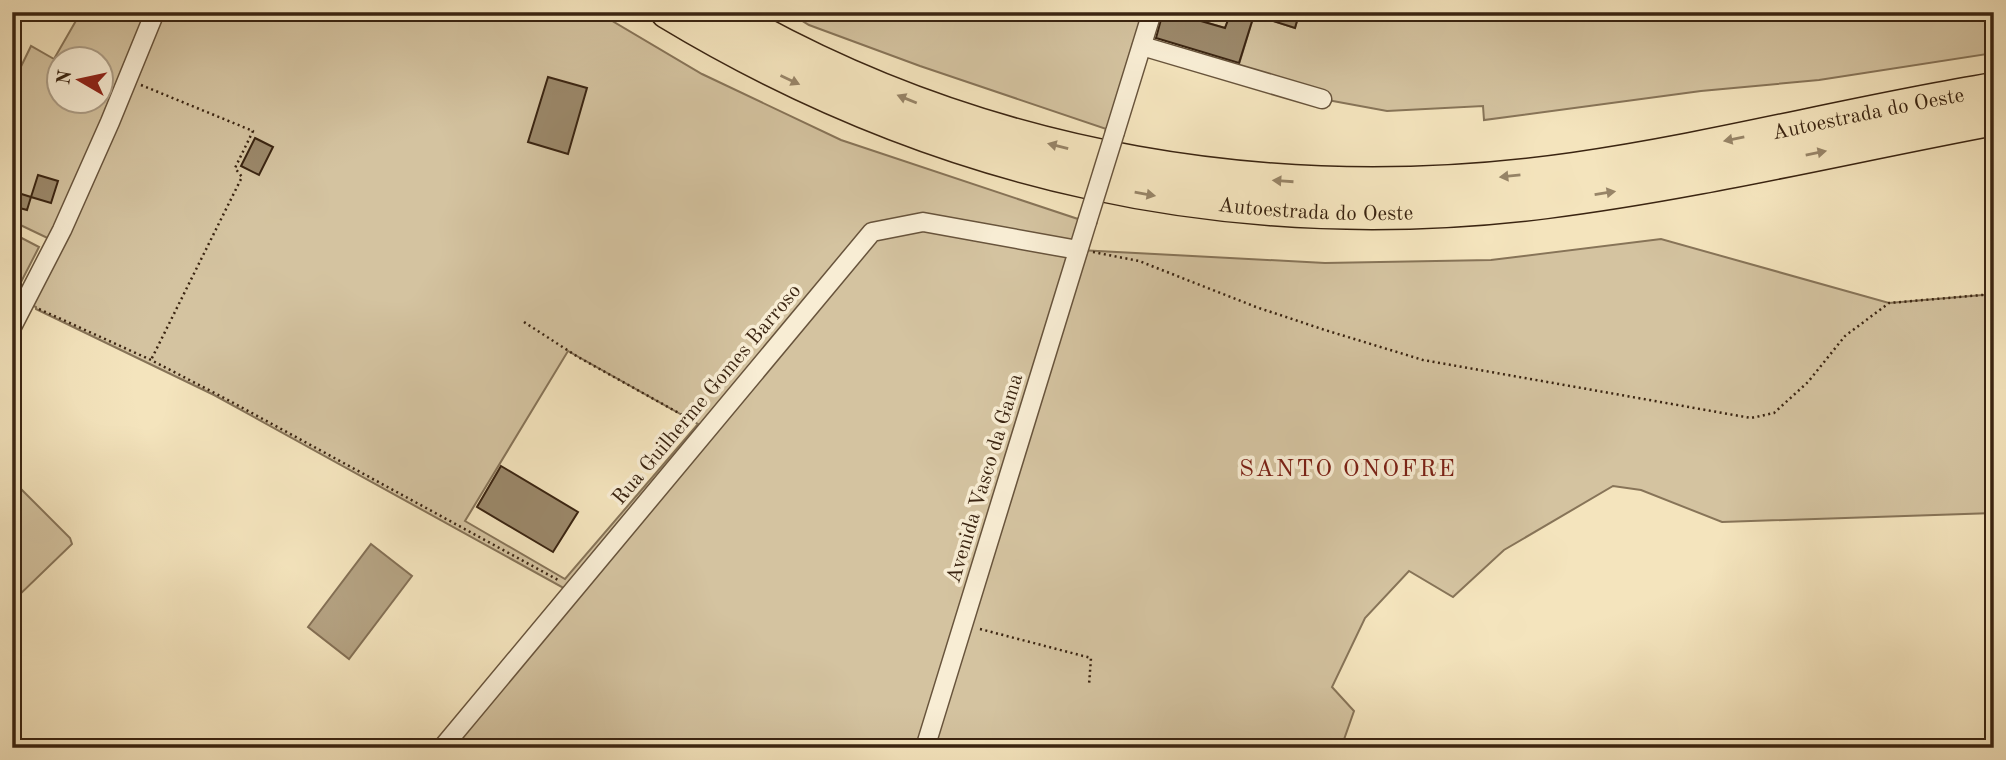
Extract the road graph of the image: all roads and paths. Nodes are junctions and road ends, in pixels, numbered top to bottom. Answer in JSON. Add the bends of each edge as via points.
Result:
{"nodes":[{"id":1,"x":155,"y":12,"type":"edge"},
{"id":2,"x":667,"y":12,"type":"edge"},
{"id":3,"x":724,"y":12,"type":"edge"},
{"id":4,"x":1153,"y":12,"type":"edge"},
{"id":5,"x":1142,"y":46,"type":"junction"},
{"id":6,"x":128,"y":79,"type":"junction"},
{"id":7,"x":1994,"y":89,"type":"edge"},
{"id":8,"x":1322,"y":99,"type":"dead end"},
{"id":9,"x":1994,"y":119,"type":"edge"},
{"id":10,"x":1994,"y":134,"type":"edge"},
{"id":11,"x":1866,"y":143,"type":"junction"},
{"id":12,"x":1079,"y":250,"type":"junction"},
{"id":13,"x":1994,"y":294,"type":"edge"},
{"id":14,"x":26,"y":303,"type":"junction"},
{"id":15,"x":524,"y":322,"type":"dead end"},
{"id":16,"x":12,"y":327,"type":"edge"},
{"id":17,"x":151,"y":360,"type":"junction"},
{"id":18,"x":707,"y":429,"type":"junction"},
{"id":19,"x":574,"y":589,"type":"junction"},
{"id":20,"x":963,"y":625,"type":"junction"},
{"id":21,"x":1090,"y":685,"type":"dead end"},
{"id":22,"x":442,"y":748,"type":"edge"},
{"id":23,"x":925,"y":748,"type":"edge"}],
"edges":[{"from":1,"to":6,"type":"street"},
{"from":2,"to":11,"type":"highway","name":"Autoestrada do Oeste","one_way":true,"via":[[793,82],[955,147],[1073,180],[1228,206],[1352,213],[1503,206],[1614,192]]},
{"from":7,"to":3,"type":"highway","name":"Autoestrada do Oeste","one_way":true,"via":[[1574,169],[1450,182],[1328,184],[1201,174],[1020,137],[855,78]]},
{"from":4,"to":5,"type":"street"},
{"from":5,"to":8,"type":"street"},
{"from":5,"to":12,"type":"street","name":"Avenida Vasco da Gama","bridge":true},
{"from":6,"to":14,"type":"street"},
{"from":6,"to":17,"type":"path","via":[[253,131],[235,168],[242,177]]},
{"from":9,"to":11,"type":"highway","name":"Autoestrada do Oeste"},
{"from":10,"to":11,"type":"highway","via":[[1914,146]]},
{"from":12,"to":13,"type":"path","via":[[1139,261],[1290,318],[1423,360],[1751,418],[1774,413],[1808,382],[1845,336],[1889,303]]},
{"from":12,"to":18,"type":"street","name":"Rua Guilherme Gomes Barroso","via":[[923,222],[872,232]]},
{"from":12,"to":20,"type":"street","name":"Avenida Vasco da Gama"},
{"from":14,"to":16,"type":"street"},
{"from":14,"to":17,"type":"path"},
{"from":15,"to":18,"type":"path"},
{"from":17,"to":19,"type":"path"},
{"from":18,"to":19,"type":"street","name":"Rua Guilherme Gomes Barroso"},
{"from":19,"to":22,"type":"street","name":"Rua Guilherme Gomes Barroso"},
{"from":20,"to":21,"type":"path","via":[[1091,658]]},
{"from":20,"to":23,"type":"street","name":"Avenida Vasco da Gama"}]}
